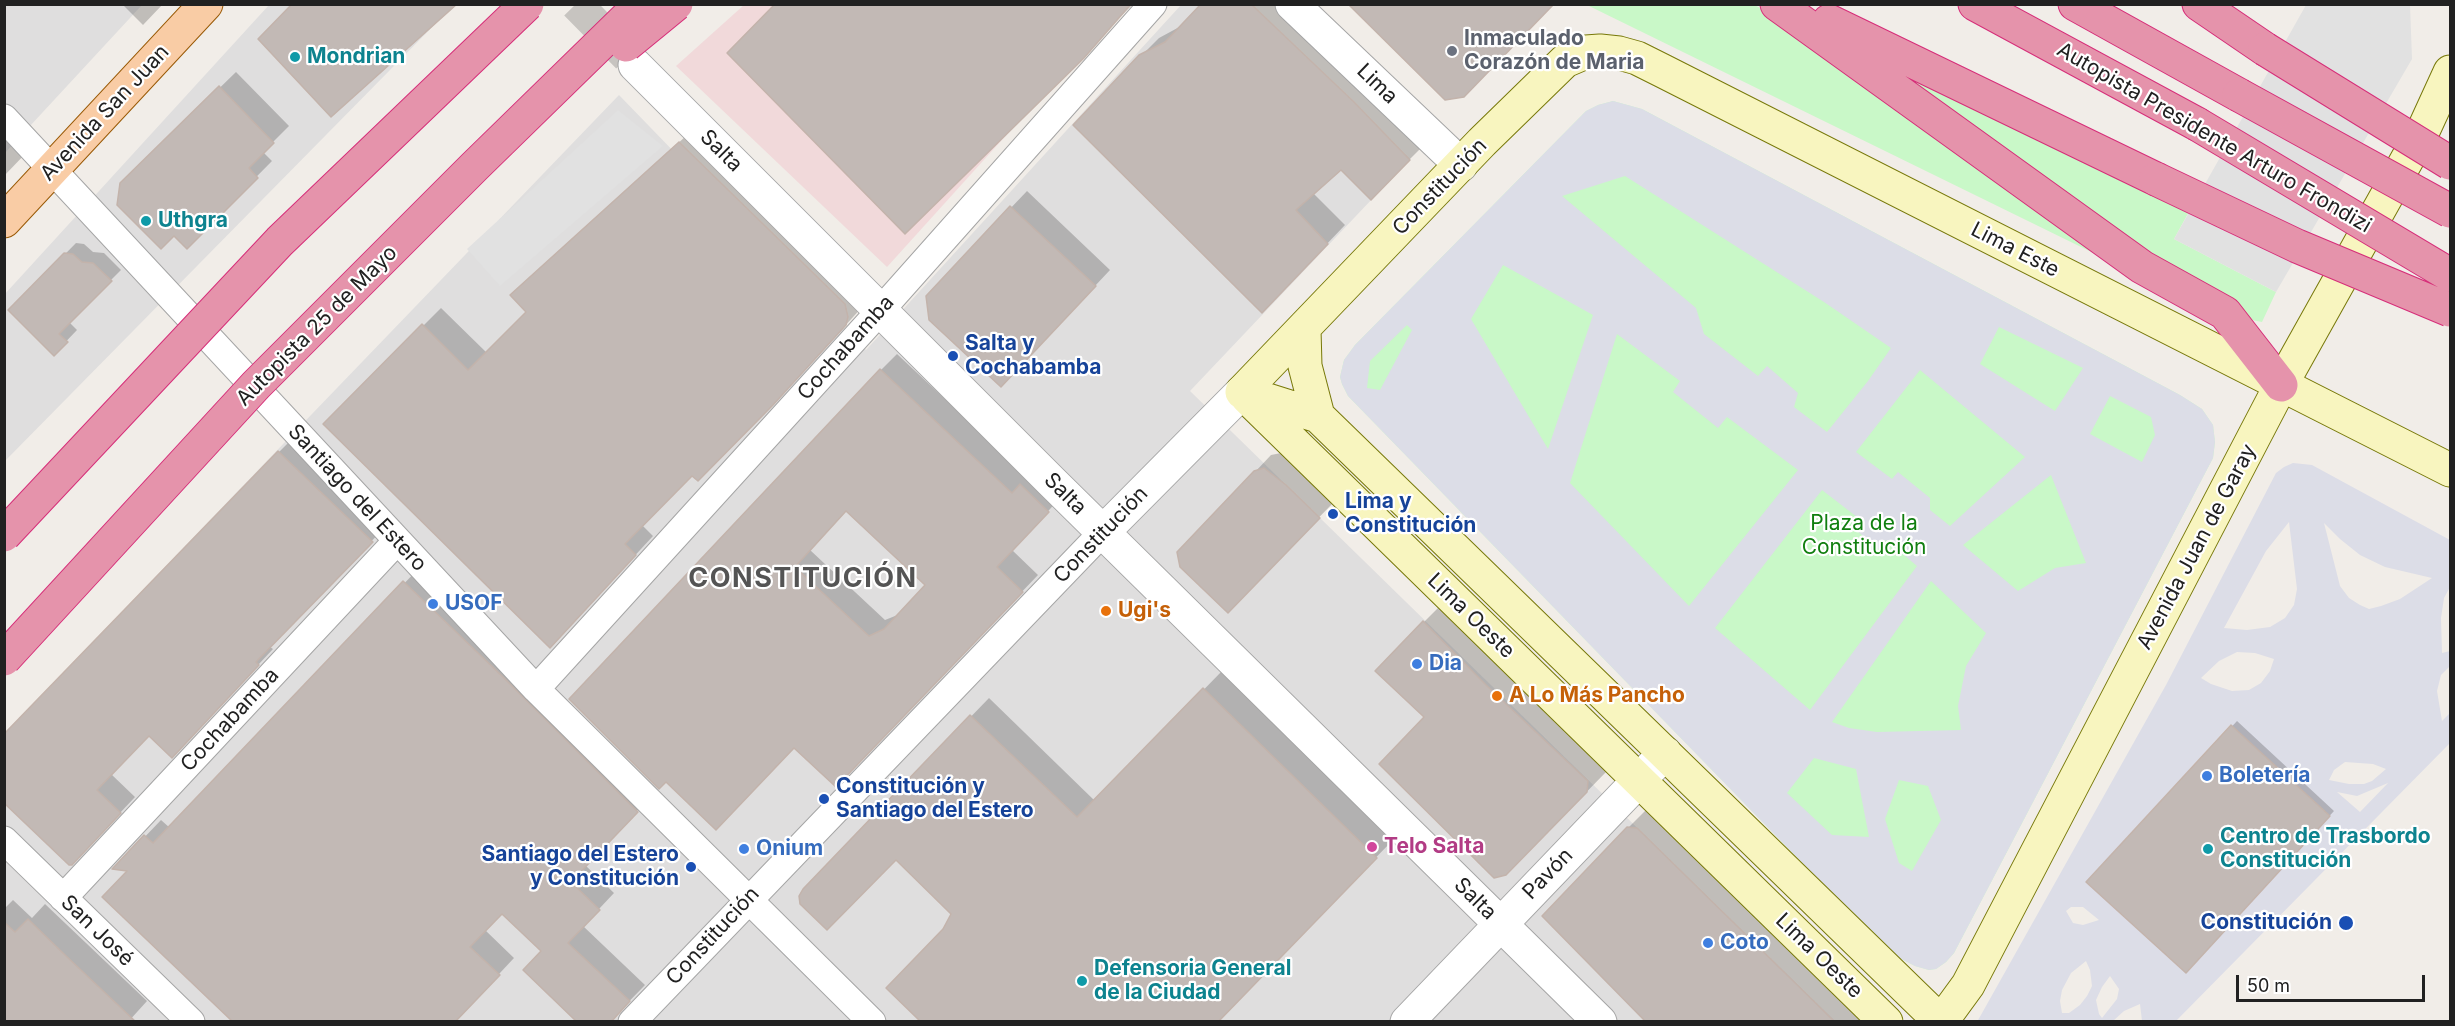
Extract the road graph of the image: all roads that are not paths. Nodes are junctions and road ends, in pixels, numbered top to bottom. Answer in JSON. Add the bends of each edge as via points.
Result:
{"nodes":[{"id":1,"x":206,"y":4,"type":"edge"},
{"id":2,"x":527,"y":4,"type":"edge"},
{"id":3,"x":641,"y":4,"type":"edge"},
{"id":4,"x":676,"y":4,"type":"edge"},
{"id":5,"x":1153,"y":4,"type":"edge"},
{"id":6,"x":1292,"y":4,"type":"edge"},
{"id":7,"x":1777,"y":4,"type":"edge"},
{"id":8,"x":1795,"y":4,"type":"edge"},
{"id":9,"x":1842,"y":4,"type":"edge"},
{"id":10,"x":1975,"y":4,"type":"edge"},
{"id":11,"x":2075,"y":4,"type":"edge"},
{"id":12,"x":2199,"y":4,"type":"edge"},
{"id":13,"x":1575,"y":56,"type":"joint"},
{"id":14,"x":635,"y":64,"type":"tunnel mouth"},
{"id":15,"x":2451,"y":72,"type":"edge"},
{"id":16,"x":4,"y":118,"type":"edge"},
{"id":17,"x":2437,"y":125,"type":"edge"},
{"id":18,"x":2451,"y":163,"type":"edge"},
{"id":19,"x":1461,"y":165,"type":"junction"},
{"id":20,"x":475,"y":166,"type":"junction"},
{"id":21,"x":52,"y":170,"type":"junction"},
{"id":22,"x":2158,"y":170,"type":"junction"},
{"id":23,"x":2451,"y":211,"type":"edge"},
{"id":24,"x":4,"y":221,"type":"edge"},
{"id":25,"x":2451,"y":275,"type":"edge"},
{"id":26,"x":2451,"y":309,"type":"edge"},
{"id":27,"x":880,"y":310,"type":"junction"},
{"id":28,"x":1304,"y":329,"type":"junction"},
{"id":29,"x":2281,"y":385,"type":"junction"},
{"id":30,"x":1242,"y":392,"type":"junction"},
{"id":31,"x":1318,"y":416,"type":"junction"},
{"id":32,"x":2451,"y":470,"type":"edge"},
{"id":33,"x":1103,"y":532,"type":"junction"},
{"id":34,"x":4,"y":536,"type":"edge"},
{"id":35,"x":396,"y":542,"type":"junction"},
{"id":36,"x":4,"y":659,"type":"edge"},
{"id":37,"x":536,"y":689,"type":"junction"},
{"id":38,"x":1665,"y":753,"type":"junction"},
{"id":39,"x":1639,"y":780,"type":"junction"},
{"id":40,"x":4,"y":840,"type":"edge"},
{"id":41,"x":63,"y":898,"type":"junction"},
{"id":42,"x":748,"y":899,"type":"junction"},
{"id":43,"x":1500,"y":924,"type":"junction"},
{"id":44,"x":176,"y":1016,"type":"edge"},
{"id":45,"x":632,"y":1022,"type":"edge"},
{"id":46,"x":872,"y":1022,"type":"edge"},
{"id":47,"x":1407,"y":1022,"type":"edge"},
{"id":48,"x":1600,"y":1022,"type":"edge"},
{"id":49,"x":1886,"y":1022,"type":"edge"},
{"id":50,"x":1941,"y":1022,"type":"edge"}],
"edges":[{"from":1,"to":21,"type":"main road","name":"Avenida San Juan"},
{"from":2,"to":34,"type":"highway","bridge":true,"via":[[280,241]]},
{"from":3,"to":20,"type":"highway","name":"Autopista 25 de Mayo","bridge":true},
{"from":4,"to":20,"type":"highway","bridge":true},
{"from":5,"to":27,"type":"street","name":"Cochabamba"},
{"from":6,"to":19,"type":"street","name":"Lima"},
{"from":7,"to":29,"type":"highway","via":[[2142,267],[2225,313]]},
{"from":8,"to":22,"type":"highway"},
{"from":9,"to":22,"type":"highway"},
{"from":10,"to":25,"type":"highway","name":"Autopista Presidente Arturo Frondizi","bridge":true,"via":[[2197,124]]},
{"from":11,"to":23,"type":"highway","bridge":true},
{"from":12,"to":18,"type":"highway","bridge":true},
{"from":13,"to":19,"type":"main road","name":"Constitución","via":[[1565,61]]},
{"from":13,"to":29,"type":"main road","name":"Lima Este","via":[[1600,51],[1637,58]]},
{"from":14,"to":27,"type":"street","name":"Salta"},
{"from":15,"to":17,"type":"main road","name":"Avenida Juan de Garay"},
{"from":16,"to":21,"type":"street","name":"Santiago del Estero"},
{"from":17,"to":29,"type":"main road","name":"Avenida Juan de Garay"},
{"from":19,"to":28,"type":"main road","name":"Constitución"},
{"from":20,"to":36,"type":"highway","name":"Autopista 25 de Mayo","bridge":true,"via":[[256,385]]},
{"from":21,"to":24,"type":"main road","name":"Avenida San Juan"},
{"from":21,"to":35,"type":"street","name":"Santiago del Estero"},
{"from":22,"to":26,"type":"highway","bridge":true},
{"from":27,"to":33,"type":"street","name":"Salta"},
{"from":27,"to":37,"type":"street","name":"Cochabamba"},
{"from":28,"to":30,"type":"main road","name":"Constitución"},
{"from":28,"to":31,"type":"main road","via":[[1305,366]]},
{"from":29,"to":32,"type":"main road","name":"Lima Este"},
{"from":29,"to":50,"type":"main road","name":"Avenida Juan de Garay","via":[[1968,985]]},
{"from":30,"to":31,"type":"main road","name":"Lima Oeste"},
{"from":30,"to":33,"type":"street","name":"Constitución"},
{"from":30,"to":39,"type":"main road","name":"Lima Oeste"},
{"from":31,"to":38,"type":"main road","name":"Lima Oeste"},
{"from":33,"to":42,"type":"street","name":"Constitución"},
{"from":33,"to":43,"type":"street","name":"Salta"},
{"from":35,"to":37,"type":"street","name":"Santiago del Estero"},
{"from":35,"to":41,"type":"street","name":"Cochabamba"},
{"from":37,"to":42,"type":"street","name":"Santiago del Estero"},
{"from":38,"to":39,"type":"street","name":"Pavón"},
{"from":38,"to":50,"type":"main road","name":"Lima Oeste"},
{"from":39,"to":43,"type":"street","name":"Pavón"},
{"from":39,"to":49,"type":"main road","name":"Lima Oeste"},
{"from":40,"to":41,"type":"street","name":"San José"},
{"from":41,"to":44,"type":"street","name":"San José"},
{"from":42,"to":45,"type":"street","name":"Constitución"},
{"from":42,"to":46,"type":"street","name":"Santiago del Estero"},
{"from":43,"to":47,"type":"street","name":"Pavón"},
{"from":43,"to":48,"type":"street","name":"Salta"}]}
